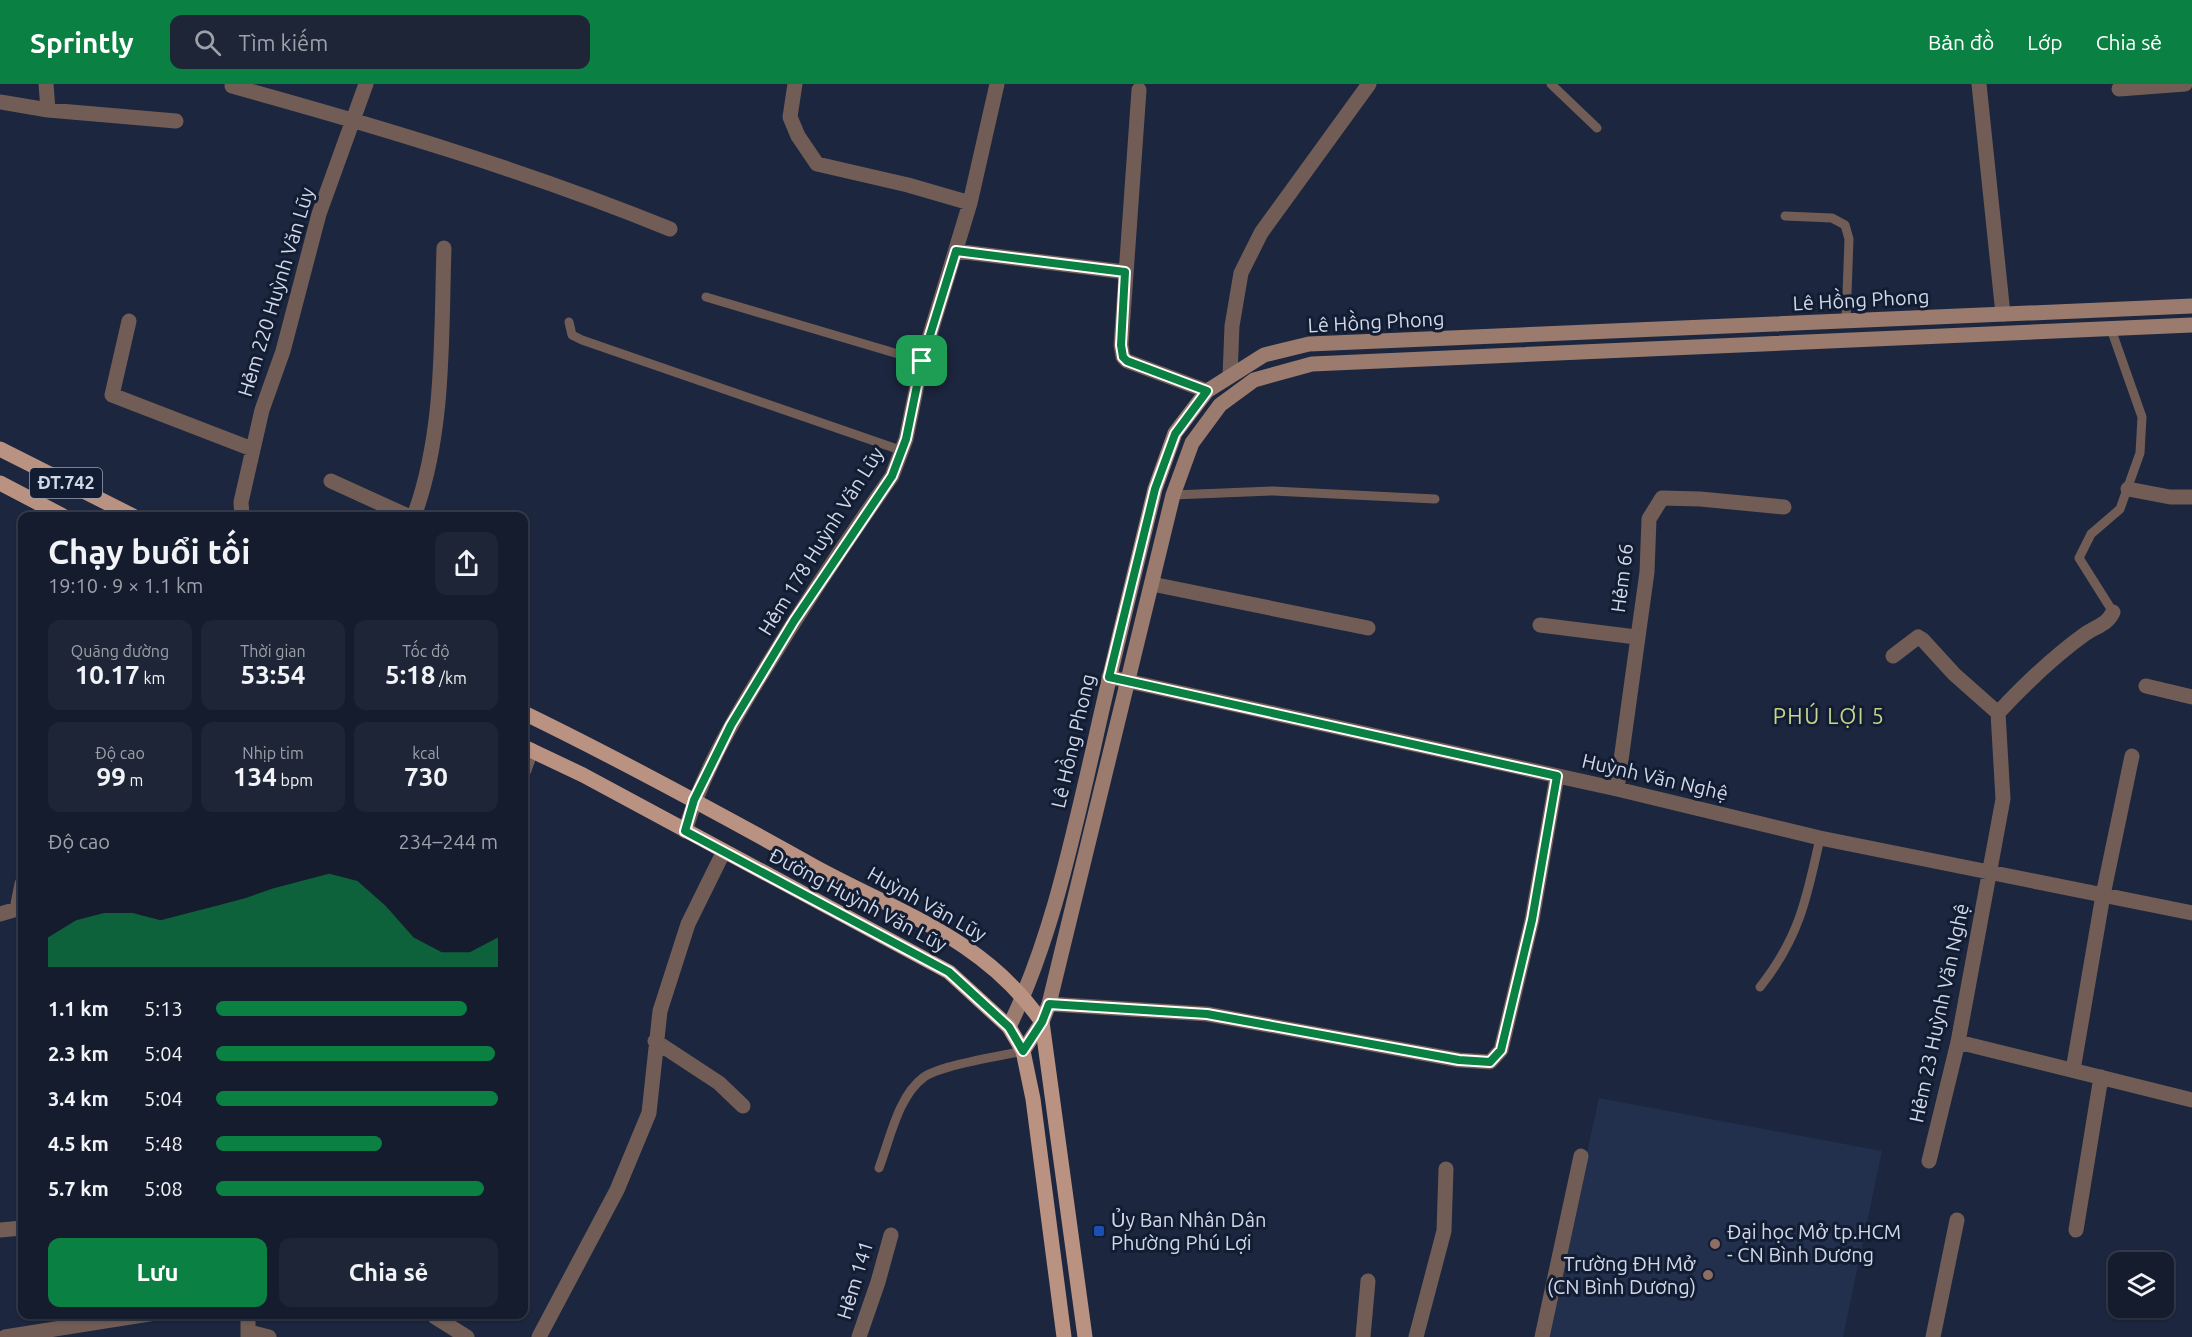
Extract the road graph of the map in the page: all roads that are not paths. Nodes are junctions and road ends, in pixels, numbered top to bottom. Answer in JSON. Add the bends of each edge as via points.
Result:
{"nodes":[{"id":1,"x":46,"y":84,"type":"edge"},
{"id":2,"x":366,"y":84,"type":"edge"},
{"id":3,"x":795,"y":84,"type":"edge"},
{"id":4,"x":998,"y":84,"type":"edge"},
{"id":5,"x":1368,"y":84,"type":"edge"},
{"id":6,"x":1551,"y":84,"type":"edge"},
{"id":7,"x":1979,"y":84,"type":"edge"},
{"id":8,"x":2184,"y":84,"type":"edge"},
{"id":9,"x":232,"y":86,"type":"dead end"},
{"id":10,"x":2120,"y":89,"type":"dead end"},
{"id":11,"x":1139,"y":90,"type":"dead end"},
{"id":12,"x":0,"y":102,"type":"edge"},
{"id":13,"x":48,"y":110,"type":"junction"},
{"id":14,"x":352,"y":119,"type":"junction"},
{"id":15,"x":176,"y":121,"type":"dead end"},
{"id":16,"x":1597,"y":128,"type":"dead end"},
{"id":17,"x":970,"y":203,"type":"junction"},
{"id":18,"x":1785,"y":216,"type":"dead end"},
{"id":19,"x":670,"y":229,"type":"dead end"},
{"id":20,"x":444,"y":248,"type":"dead end"},
{"id":21,"x":956,"y":251,"type":"junction"},
{"id":22,"x":1125,"y":272,"type":"junction"},
{"id":23,"x":706,"y":297,"type":"dead end"},
{"id":24,"x":2192,"y":306,"type":"edge"},
{"id":25,"x":2003,"y":314,"type":"junction"},
{"id":26,"x":129,"y":321,"type":"dead end"},
{"id":27,"x":1846,"y":321,"type":"junction"},
{"id":28,"x":569,"y":322,"type":"dead end"},
{"id":29,"x":2192,"y":325,"type":"edge"},
{"id":30,"x":2112,"y":329,"type":"junction"},
{"id":31,"x":922,"y":361,"type":"junction"},
{"id":32,"x":1230,"y":376,"type":"junction"},
{"id":33,"x":1207,"y":391,"type":"junction"},
{"id":34,"x":0,"y":449,"type":"edge"},
{"id":35,"x":252,"y":449,"type":"junction"},
{"id":36,"x":903,"y":451,"type":"junction"},
{"id":37,"x":331,"y":481,"type":"dead end"},
{"id":38,"x":0,"y":483,"type":"edge"},
{"id":39,"x":2128,"y":489,"type":"junction"},
{"id":40,"x":1173,"y":495,"type":"junction"},
{"id":41,"x":2192,"y":497,"type":"edge"},
{"id":42,"x":1435,"y":499,"type":"dead end"},
{"id":43,"x":1784,"y":507,"type":"dead end"},
{"id":44,"x":55,"y":512,"type":"edge"},
{"id":45,"x":125,"y":512,"type":"edge"},
{"id":46,"x":242,"y":512,"type":"edge"},
{"id":47,"x":399,"y":512,"type":"edge"},
{"id":48,"x":415,"y":512,"type":"edge"},
{"id":49,"x":1152,"y":584,"type":"junction"},
{"id":50,"x":2113,"y":612,"type":"joint"},
{"id":51,"x":1540,"y":625,"type":"dead end"},
{"id":52,"x":1368,"y":628,"type":"dead end"},
{"id":53,"x":1636,"y":637,"type":"junction"},
{"id":54,"x":1893,"y":656,"type":"dead end"},
{"id":55,"x":1109,"y":677,"type":"junction"},
{"id":56,"x":1128,"y":681,"type":"junction"},
{"id":57,"x":2146,"y":686,"type":"dead end"},
{"id":58,"x":2192,"y":697,"type":"edge"},
{"id":59,"x":1998,"y":713,"type":"junction"},
{"id":60,"x":528,"y":715,"type":"edge"},
{"id":61,"x":528,"y":749,"type":"edge"},
{"id":62,"x":2132,"y":756,"type":"dead end"},
{"id":63,"x":1557,"y":776,"type":"junction"},
{"id":64,"x":1617,"y":789,"type":"junction"},
{"id":65,"x":694,"y":800,"type":"junction"},
{"id":66,"x":685,"y":831,"type":"junction"},
{"id":67,"x":1820,"y":838,"type":"junction"},
{"id":68,"x":723,"y":852,"type":"junction"},
{"id":69,"x":1990,"y":872,"type":"junction"},
{"id":70,"x":2103,"y":895,"type":"junction"},
{"id":71,"x":18,"y":904,"type":"edge"},
{"id":72,"x":2192,"y":913,"type":"edge"},
{"id":73,"x":0,"y":914,"type":"edge"},
{"id":74,"x":1760,"y":987,"type":"dead end"},
{"id":75,"x":1024,"y":996,"type":"junction"},
{"id":76,"x":1049,"y":1004,"type":"junction"},
{"id":77,"x":1042,"y":1022,"type":"junction"},
{"id":78,"x":1009,"y":1027,"type":"junction"},
{"id":79,"x":655,"y":1041,"type":"junction"},
{"id":80,"x":1958,"y":1042,"type":"junction"},
{"id":81,"x":1023,"y":1051,"type":"junction"},
{"id":82,"x":2073,"y":1070,"type":"junction"},
{"id":83,"x":2101,"y":1077,"type":"junction"},
{"id":84,"x":2192,"y":1100,"type":"edge"},
{"id":85,"x":743,"y":1106,"type":"dead end"},
{"id":86,"x":1581,"y":1156,"type":"dead end"},
{"id":87,"x":1929,"y":1161,"type":"dead end"},
{"id":88,"x":879,"y":1168,"type":"dead end"},
{"id":89,"x":1446,"y":1169,"type":"dead end"},
{"id":90,"x":1957,"y":1220,"type":"dead end"},
{"id":91,"x":18,"y":1228,"type":"edge"},
{"id":92,"x":0,"y":1230,"type":"edge"},
{"id":93,"x":2076,"y":1230,"type":"dead end"},
{"id":94,"x":891,"y":1235,"type":"dead end"},
{"id":95,"x":1368,"y":1281,"type":"dead end"},
{"id":96,"x":118,"y":1319,"type":"edge"},
{"id":97,"x":248,"y":1319,"type":"edge"},
{"id":98,"x":440,"y":1319,"type":"edge"},
{"id":99,"x":248,"y":1335,"type":"edge"},
{"id":100,"x":5,"y":1337,"type":"edge"},
{"id":101,"x":269,"y":1337,"type":"edge"},
{"id":102,"x":467,"y":1337,"type":"edge"},
{"id":103,"x":539,"y":1337,"type":"edge"},
{"id":104,"x":858,"y":1337,"type":"edge"},
{"id":105,"x":1064,"y":1337,"type":"edge"},
{"id":106,"x":1085,"y":1337,"type":"edge"},
{"id":107,"x":1363,"y":1337,"type":"edge"},
{"id":108,"x":1416,"y":1337,"type":"edge"},
{"id":109,"x":1542,"y":1337,"type":"edge"},
{"id":110,"x":1933,"y":1337,"type":"edge"}],
"edges":[{"from":1,"to":13,"type":"street"},
{"from":2,"to":14,"type":"street","name":"Hẻm 220 Huỳnh Văn Lũy"},
{"from":3,"to":17,"type":"street","via":[[790,117],[817,164],[908,184]]},
{"from":4,"to":17,"type":"street","name":"Hẻm 178 Huỳnh Văn Lũy"},
{"from":5,"to":32,"type":"street","via":[[1261,233],[1242,273],[1232,326]]},
{"from":6,"to":16,"type":"lane"},
{"from":7,"to":25,"type":"street"},
{"from":8,"to":10,"type":"street"},
{"from":9,"to":14,"type":"street"},
{"from":11,"to":22,"type":"street"},
{"from":12,"to":13,"type":"street"},
{"from":13,"to":15,"type":"street"},
{"from":14,"to":19,"type":"street","via":[[613,205]]},
{"from":14,"to":35,"type":"street","name":"Hẻm 220 Huỳnh Văn Lũy","via":[[319,214],[284,351]]},
{"from":17,"to":21,"type":"street","name":"Hẻm 178 Huỳnh Văn Lũy"},
{"from":18,"to":27,"type":"lane","via":[[1832,218],[1845,225]]},
{"from":20,"to":48,"type":"street","via":[[439,393],[424,489]]},
{"from":21,"to":22,"type":"street"},
{"from":21,"to":31,"type":"street","name":"Hẻm 178 Huỳnh Văn Lũy"},
{"from":22,"to":33,"type":"street","via":[[1123,357]]},
{"from":23,"to":31,"type":"lane"},
{"from":24,"to":25,"type":"street","name":"Lê Hồng Phong"},
{"from":25,"to":27,"type":"street","name":"Lê Hồng Phong"},
{"from":26,"to":35,"type":"street","via":[[112,395]]},
{"from":27,"to":32,"type":"street","name":"Lê Hồng Phong","via":[[1308,344],[1264,355]]},
{"from":28,"to":36,"type":"lane","via":[[572,335],[582,340]]},
{"from":29,"to":30,"type":"street","name":"Lê Hồng Phong"},
{"from":30,"to":39,"type":"lane","via":[[2142,417],[2140,453]]},
{"from":30,"to":40,"type":"street","name":"Lê Hồng Phong","via":[[1311,364],[1254,380],[1220,405],[1192,443]]},
{"from":31,"to":36,"type":"street","name":"Hẻm 178 Huỳnh Văn Lũy"},
{"from":32,"to":33,"type":"street","name":"Lê Hồng Phong"},
{"from":33,"to":55,"type":"street","name":"Lê Hồng Phong","via":[[1175,434],[1155,489]]},
{"from":34,"to":45,"type":"main road","number":"ĐT.742"},
{"from":35,"to":46,"type":"street","name":"Hẻm 220 Huỳnh Văn Lũy"},
{"from":36,"to":65,"type":"street","name":"Hẻm 178 Huỳnh Văn Lũy","via":[[892,476],[794,621],[731,725]]},
{"from":37,"to":47,"type":"street"},
{"from":38,"to":44,"type":"main road","number":"ĐT.742"},
{"from":39,"to":41,"type":"street"},
{"from":39,"to":50,"type":"lane","via":[[2121,509],[2091,534],[2079,558]]},
{"from":40,"to":42,"type":"lane","via":[[1273,491]]},
{"from":40,"to":49,"type":"street","name":"Lê Hồng Phong"},
{"from":43,"to":53,"type":"street","name":"Hẻm 66","via":[[1662,498],[1649,519],[1647,572]]},
{"from":49,"to":52,"type":"street"},
{"from":49,"to":56,"type":"street","name":"Lê Hồng Phong"},
{"from":50,"to":59,"type":"street","via":[[2108,622],[2086,633],[2028,680]]},
{"from":51,"to":53,"type":"street"},
{"from":53,"to":64,"type":"street","name":"Hẻm 66"},
{"from":54,"to":59,"type":"street","via":[[1918,637]]},
{"from":55,"to":56,"type":"street","name":"Huỳnh Văn Nghệ"},
{"from":55,"to":75,"type":"street","name":"Lê Hồng Phong","via":[[1071,843]]},
{"from":56,"to":63,"type":"street","name":"Huỳnh Văn Nghệ"},
{"from":56,"to":76,"type":"street","name":"Lê Hồng Phong"},
{"from":57,"to":58,"type":"street"},
{"from":59,"to":69,"type":"street","name":"Hẻm 23 Huỳnh Văn Nghệ","via":[[2003,799]]},
{"from":60,"to":65,"type":"main road","name":"Huỳnh Văn Lũy"},
{"from":61,"to":66,"type":"main road","name":"Đường Huỳnh Văn Lũy"},
{"from":62,"to":70,"type":"street"},
{"from":63,"to":64,"type":"street","name":"Huỳnh Văn Nghệ"},
{"from":63,"to":76,"type":"street","via":[[1532,920],[1501,1050],[1490,1062],[1459,1060],[1207,1014]]},
{"from":64,"to":67,"type":"street","name":"Huỳnh Văn Nghệ"},
{"from":65,"to":66,"type":"street","name":"Hẻm 178 Huỳnh Văn Lũy"},
{"from":65,"to":75,"type":"main road","name":"Huỳnh Văn Lũy","via":[[956,939],[995,967]]},
{"from":66,"to":68,"type":"main road","name":"Đường Huỳnh Văn Lũy"},
{"from":67,"to":69,"type":"street","name":"Huỳnh Văn Nghệ"},
{"from":67,"to":74,"type":"lane","via":[[1800,921],[1788,948]]},
{"from":68,"to":78,"type":"main road","name":"Đường Huỳnh Văn Lũy","via":[[949,972]]},
{"from":68,"to":79,"type":"street","via":[[688,924],[660,1011]]},
{"from":69,"to":70,"type":"street","name":"Huỳnh Văn Nghệ"},
{"from":69,"to":80,"type":"street","name":"Hẻm 23 Huỳnh Văn Nghệ"},
{"from":70,"to":72,"type":"street","name":"Huỳnh Văn Nghệ"},
{"from":70,"to":82,"type":"street"},
{"from":71,"to":73,"type":"street","via":[[17,909]]},
{"from":75,"to":77,"type":"main road","name":"Huỳnh Văn Lũy"},
{"from":75,"to":78,"type":"street","name":"Lê Hồng Phong"},
{"from":76,"to":77,"type":"street","name":"Lê Hồng Phong"},
{"from":77,"to":81,"type":"street","name":"Lê Hồng Phong"},
{"from":77,"to":106,"type":"main road","name":"Huỳnh Văn Lũy"},
{"from":78,"to":81,"type":"main road","name":"Đường Huỳnh Văn Lũy"},
{"from":79,"to":85,"type":"street","via":[[719,1083]]},
{"from":79,"to":103,"type":"street","via":[[649,1113],[617,1190]]},
{"from":80,"to":82,"type":"street"},
{"from":80,"to":87,"type":"street","name":"Hẻm 23 Huỳnh Văn Nghệ"},
{"from":81,"to":88,"type":"lane","via":[[926,1076],[908,1095]]},
{"from":81,"to":105,"type":"main road","name":"Đường Huỳnh Văn Lũy","via":[[1033,1099]]},
{"from":82,"to":83,"type":"street"},
{"from":83,"to":84,"type":"street"},
{"from":83,"to":93,"type":"street"},
{"from":86,"to":109,"type":"street"},
{"from":89,"to":108,"type":"street","via":[[1444,1231]]},
{"from":90,"to":110,"type":"street"},
{"from":91,"to":92,"type":"street"},
{"from":94,"to":104,"type":"street","name":"Hẻm 141"},
{"from":95,"to":107,"type":"street"},
{"from":96,"to":100,"type":"street"},
{"from":97,"to":99,"type":"street"},
{"from":98,"to":102,"type":"street"},
{"from":99,"to":101,"type":"street"}]}
